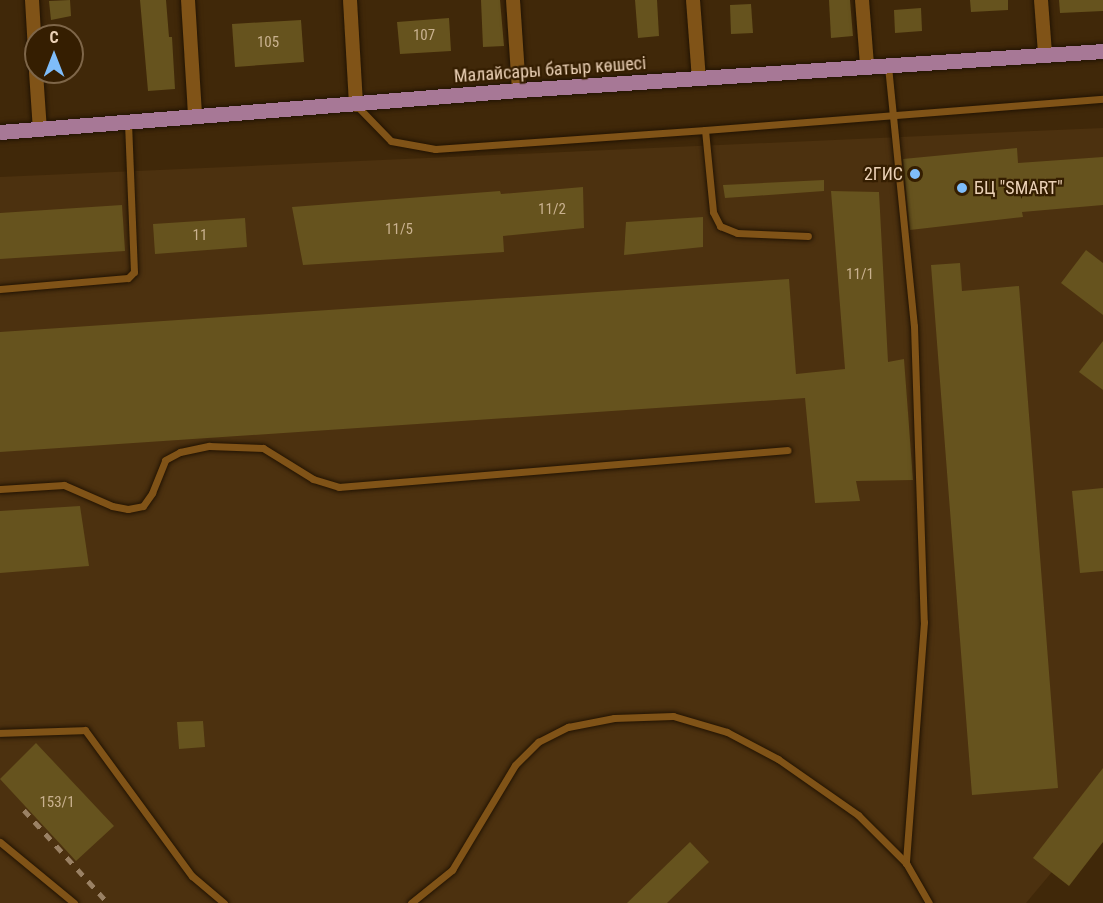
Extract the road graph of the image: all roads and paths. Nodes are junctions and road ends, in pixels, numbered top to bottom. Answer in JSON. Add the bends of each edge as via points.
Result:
{"nodes":[{"id":1,"x":32,"y":0,"type":"edge"},
{"id":2,"x":188,"y":0,"type":"edge"},
{"id":3,"x":350,"y":0,"type":"edge"},
{"id":4,"x":513,"y":0,"type":"edge"},
{"id":5,"x":693,"y":0,"type":"edge"},
{"id":6,"x":862,"y":0,"type":"edge"},
{"id":7,"x":1041,"y":0,"type":"edge"},
{"id":8,"x":33,"y":24,"type":"edge"},
{"id":9,"x":1103,"y":51,"type":"edge"},
{"id":10,"x":1045,"y":53,"type":"junction"},
{"id":11,"x":888,"y":64,"type":"junction"},
{"id":12,"x":867,"y":65,"type":"junction"},
{"id":13,"x":699,"y":79,"type":"junction"},
{"id":14,"x":37,"y":84,"type":"edge"},
{"id":15,"x":519,"y":90,"type":"junction"},
{"id":16,"x":1103,"y":99,"type":"edge"},
{"id":17,"x":356,"y":105,"type":"junction"},
{"id":18,"x":893,"y":115,"type":"junction"},
{"id":19,"x":195,"y":116,"type":"junction"},
{"id":20,"x":129,"y":122,"type":"junction"},
{"id":21,"x":40,"y":130,"type":"junction"},
{"id":22,"x":705,"y":130,"type":"junction"},
{"id":23,"x":0,"y":132,"type":"edge"},
{"id":24,"x":808,"y":237,"type":"dead end"},
{"id":25,"x":0,"y":289,"type":"edge"},
{"id":26,"x":787,"y":450,"type":"dead end"},
{"id":27,"x":0,"y":489,"type":"edge"},
{"id":28,"x":0,"y":733,"type":"edge"},
{"id":29,"x":0,"y":842,"type":"edge"},
{"id":30,"x":906,"y":863,"type":"junction"},
{"id":31,"x":74,"y":903,"type":"edge"},
{"id":32,"x":224,"y":903,"type":"edge"},
{"id":33,"x":411,"y":903,"type":"edge"},
{"id":34,"x":929,"y":903,"type":"edge"}],
"edges":[{"from":1,"to":8,"type":"street"},
{"from":2,"to":19,"type":"street"},
{"from":3,"to":17,"type":"street"},
{"from":4,"to":15,"type":"street"},
{"from":5,"to":13,"type":"street"},
{"from":6,"to":12,"type":"street"},
{"from":7,"to":10,"type":"street"},
{"from":9,"to":10,"type":"main road","name":"Малайсары батыр көшесі"},
{"from":10,"to":11,"type":"main road","name":"Малайсары батыр көшесі"},
{"from":11,"to":12,"type":"main road","name":"Малайсары батыр көшесі"},
{"from":11,"to":18,"type":"lane"},
{"from":12,"to":13,"type":"main road","name":"Малайсары батыр көшесі"},
{"from":13,"to":15,"type":"main road","name":"Малайсары батыр көшесі"},
{"from":14,"to":21,"type":"street"},
{"from":15,"to":17,"type":"main road","name":"Малайсары батыр көшесі"},
{"from":16,"to":18,"type":"lane"},
{"from":17,"to":19,"type":"main road","name":"Малайсары батыр көшесі"},
{"from":17,"to":22,"type":"lane","via":[[391,141],[435,149]]},
{"from":18,"to":22,"type":"lane"},
{"from":18,"to":30,"type":"lane","via":[[914,326],[924,622]]},
{"from":19,"to":20,"type":"main road","name":"Малайсары батыр көшесі"},
{"from":20,"to":21,"type":"main road","name":"Малайсары батыр көшесі"},
{"from":20,"to":25,"type":"lane","via":[[134,272],[128,278]]},
{"from":21,"to":23,"type":"main road","name":"Малайсары батыр көшесі"},
{"from":22,"to":24,"type":"lane","via":[[713,212],[720,226],[737,233]]},
{"from":26,"to":27,"type":"lane","via":[[339,487],[314,479],[263,448],[209,446],[180,452],[165,460],[143,506],[112,506],[64,485]]},
{"from":28,"to":32,"type":"lane","via":[[85,730],[192,876]]},
{"from":29,"to":31,"type":"lane"},
{"from":30,"to":33,"type":"lane","via":[[858,815],[778,759],[728,732],[673,717],[614,718],[568,727],[538,742],[515,765],[452,870]]},
{"from":30,"to":34,"type":"lane"}]}
